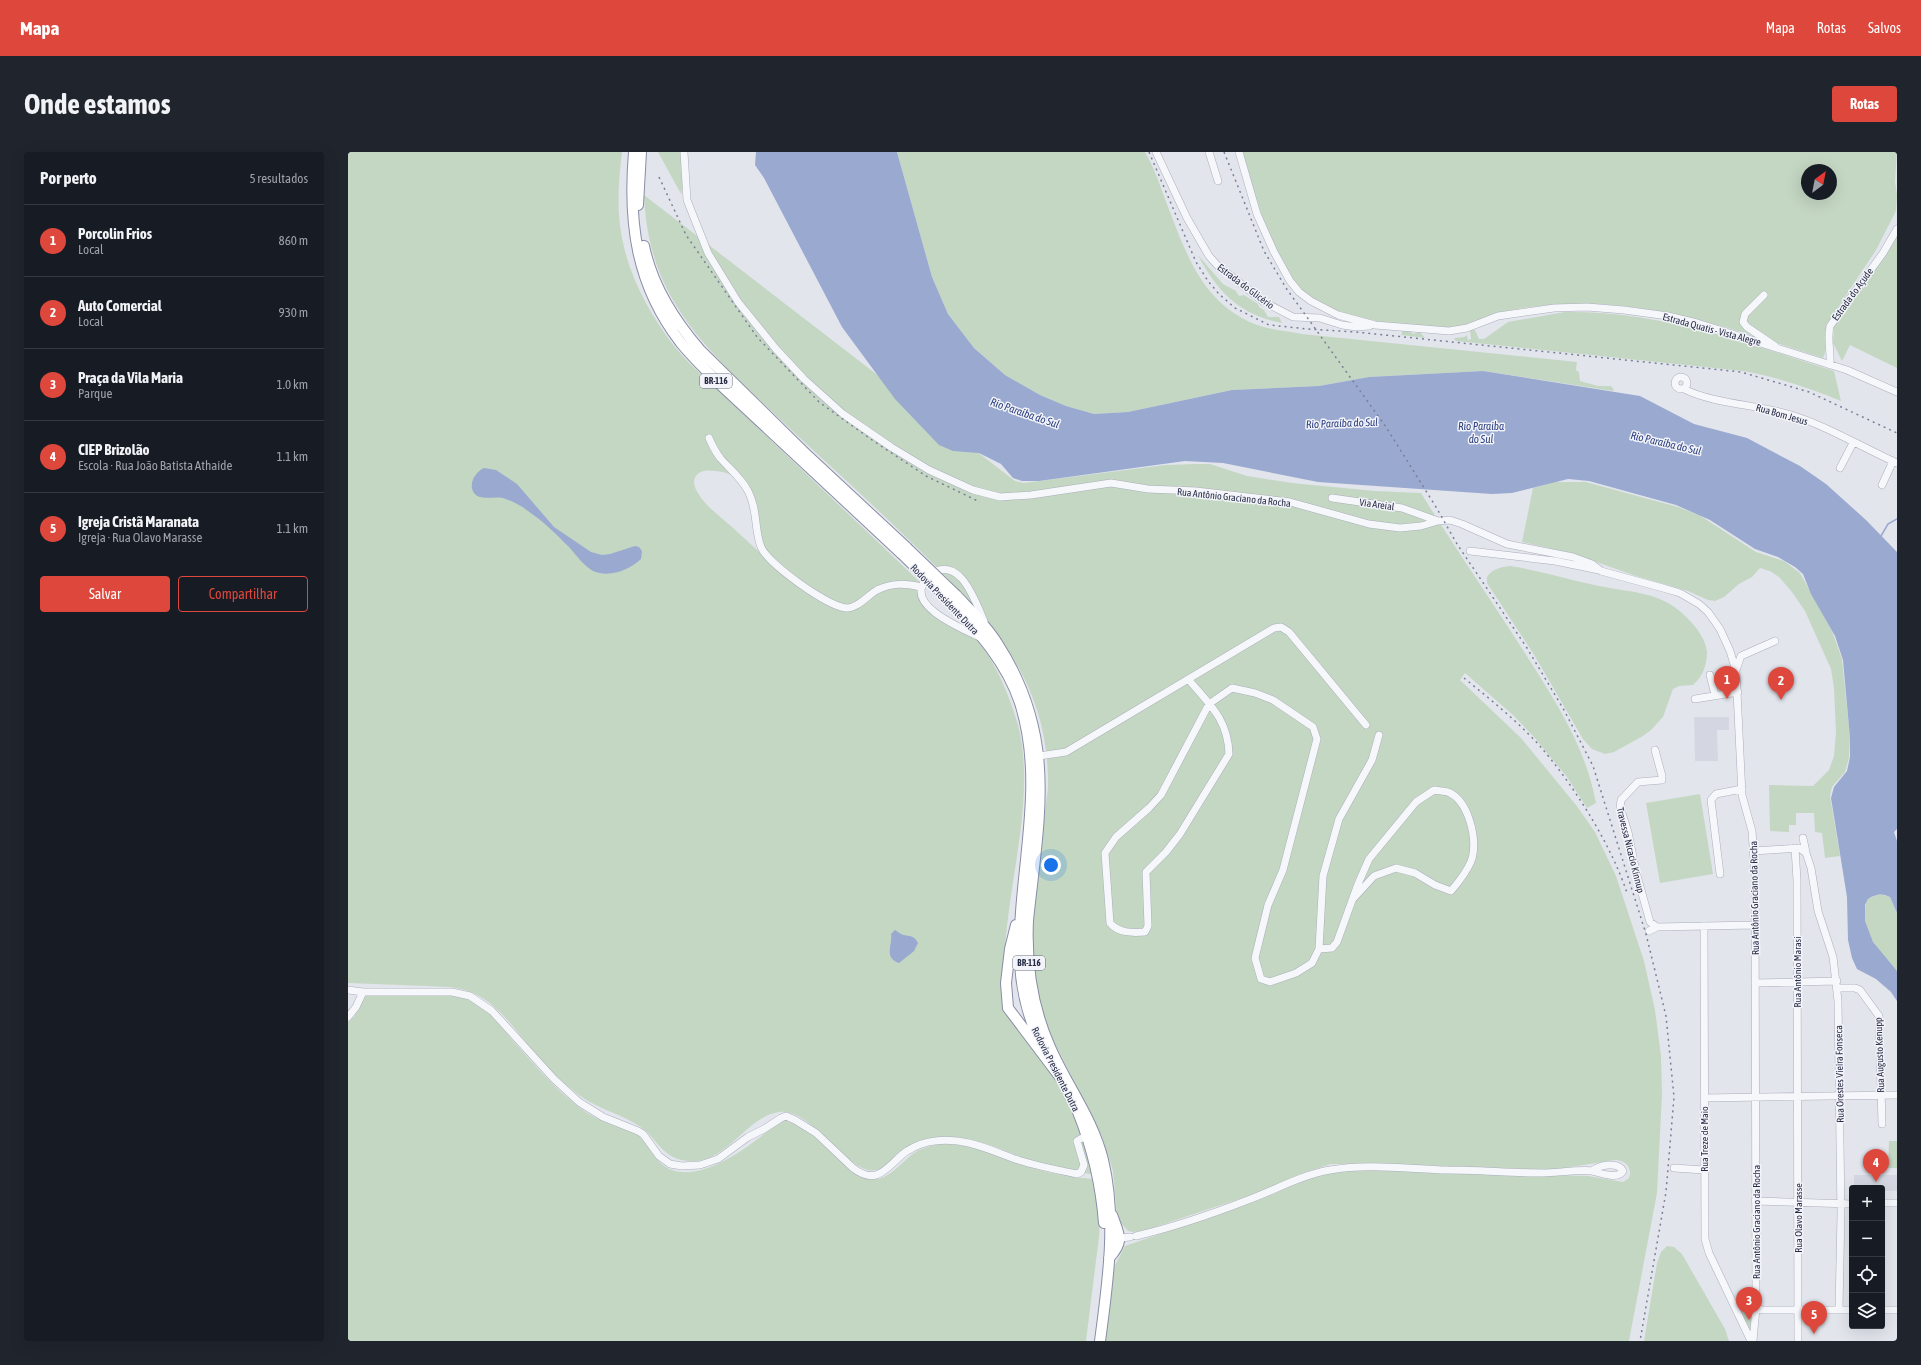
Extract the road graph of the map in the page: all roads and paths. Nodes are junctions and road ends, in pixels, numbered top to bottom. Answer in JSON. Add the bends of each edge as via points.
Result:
{"nodes":[{"id":1,"x":634,"y":152,"type":"edge"},
{"id":2,"x":641,"y":152,"type":"edge"},
{"id":3,"x":684,"y":152,"type":"edge"},
{"id":4,"x":1156,"y":152,"type":"edge"},
{"id":5,"x":1209,"y":152,"type":"edge"},
{"id":6,"x":1239,"y":152,"type":"edge"},
{"id":7,"x":1218,"y":181,"type":"dead end"},
{"id":8,"x":1897,"y":229,"type":"edge"},
{"id":9,"x":1764,"y":294,"type":"dead end"},
{"id":10,"x":1375,"y":325,"type":"junction"},
{"id":11,"x":1778,"y":348,"type":"junction"},
{"id":12,"x":1830,"y":365,"type":"junction"},
{"id":13,"x":1684,"y":388,"type":"dead end"},
{"id":14,"x":1897,"y":392,"type":"edge"},
{"id":15,"x":709,"y":438,"type":"dead end"},
{"id":16,"x":1853,"y":443,"type":"junction"},
{"id":17,"x":1895,"y":462,"type":"edge"},
{"id":18,"x":1840,"y":468,"type":"dead end"},
{"id":19,"x":1882,"y":485,"type":"dead end"},
{"id":20,"x":1332,"y":498,"type":"dead end"},
{"id":21,"x":1438,"y":521,"type":"junction"},
{"id":22,"x":904,"y":551,"type":"junction"},
{"id":23,"x":1470,"y":551,"type":"dead end"},
{"id":24,"x":1601,"y":571,"type":"junction"},
{"id":25,"x":921,"y":587,"type":"junction"},
{"id":26,"x":986,"y":636,"type":"junction"},
{"id":27,"x":1775,"y":641,"type":"dead end"},
{"id":28,"x":1736,"y":674,"type":"junction"},
{"id":29,"x":1710,"y":675,"type":"dead end"},
{"id":30,"x":1188,"y":679,"type":"junction"},
{"id":31,"x":1738,"y":692,"type":"junction"},
{"id":32,"x":1716,"y":695,"type":"junction"},
{"id":33,"x":1695,"y":699,"type":"dead end"},
{"id":34,"x":1209,"y":704,"type":"junction"},
{"id":35,"x":1366,"y":725,"type":"dead end"},
{"id":36,"x":1379,"y":735,"type":"dead end"},
{"id":37,"x":1655,"y":750,"type":"dead end"},
{"id":38,"x":1039,"y":756,"type":"junction"},
{"id":39,"x":1742,"y":789,"type":"junction"},
{"id":40,"x":1803,"y":838,"type":"dead end"},
{"id":41,"x":1797,"y":848,"type":"junction"},
{"id":42,"x":1754,"y":851,"type":"junction"},
{"id":43,"x":1806,"y":852,"type":"junction"},
{"id":44,"x":1720,"y":874,"type":"dead end"},
{"id":45,"x":1352,"y":900,"type":"junction"},
{"id":46,"x":1022,"y":902,"type":"junction"},
{"id":47,"x":1704,"y":926,"type":"junction"},
{"id":48,"x":1754,"y":926,"type":"junction"},
{"id":49,"x":1657,"y":927,"type":"junction"},
{"id":50,"x":1649,"y":931,"type":"dead end"},
{"id":51,"x":1319,"y":949,"type":"junction"},
{"id":52,"x":1755,"y":983,"type":"junction"},
{"id":53,"x":1796,"y":983,"type":"junction"},
{"id":54,"x":1837,"y":984,"type":"junction"},
{"id":55,"x":348,"y":990,"type":"edge"},
{"id":56,"x":363,"y":992,"type":"junction"},
{"id":57,"x":348,"y":1017,"type":"edge"},
{"id":58,"x":1060,"y":1077,"type":"junction"},
{"id":59,"x":1839,"y":1095,"type":"junction"},
{"id":60,"x":1897,"y":1095,"type":"edge"},
{"id":61,"x":1798,"y":1096,"type":"junction"},
{"id":62,"x":1881,"y":1096,"type":"junction"},
{"id":63,"x":1756,"y":1097,"type":"junction"},
{"id":64,"x":1704,"y":1098,"type":"junction"},
{"id":65,"x":1882,"y":1124,"type":"dead end"},
{"id":66,"x":1087,"y":1134,"type":"junction"},
{"id":67,"x":1674,"y":1168,"type":"dead end"},
{"id":68,"x":1704,"y":1170,"type":"junction"},
{"id":69,"x":1592,"y":1171,"type":"dead end"},
{"id":70,"x":1756,"y":1201,"type":"junction"},
{"id":71,"x":1885,"y":1203,"type":"edge"},
{"id":72,"x":1897,"y":1203,"type":"edge"},
{"id":73,"x":1798,"y":1204,"type":"junction"},
{"id":74,"x":1841,"y":1204,"type":"junction"},
{"id":75,"x":1849,"y":1204,"type":"edge"},
{"id":76,"x":1110,"y":1208,"type":"junction"},
{"id":77,"x":1129,"y":1237,"type":"junction"},
{"id":78,"x":1109,"y":1258,"type":"junction"},
{"id":79,"x":1756,"y":1308,"type":"junction"},
{"id":80,"x":1799,"y":1309,"type":"junction"},
{"id":81,"x":1839,"y":1309,"type":"junction"},
{"id":82,"x":1849,"y":1310,"type":"edge"},
{"id":83,"x":1885,"y":1310,"type":"edge"},
{"id":84,"x":1897,"y":1310,"type":"edge"},
{"id":85,"x":1094,"y":1341,"type":"edge"},
{"id":86,"x":1100,"y":1341,"type":"edge"},
{"id":87,"x":1752,"y":1341,"type":"edge"},
{"id":88,"x":1798,"y":1341,"type":"edge"}],
"edges":[{"from":1,"to":22,"type":"highway","name":"Rodovia Presidente Dutra","number":"BR-116","via":[[631,202],[636,243],[645,278],[667,322],[696,361]]},
{"from":2,"to":22,"type":"highway","name":"Rodovia Presidente Dutra","number":"BR-116","via":[[638,197],[642,240],[654,279],[673,315],[709,361]]},
{"from":3,"to":21,"type":"street","name":"Rua Antônio Graciano da Rocha","via":[[687,200],[708,253],[734,296],[760,330],[804,379],[843,414],[929,470],[973,490],[1000,497],[1111,483],[1148,489],[1196,491],[1290,502],[1369,524],[1394,527],[1412,527]]},
{"from":4,"to":10,"type":"street","name":"Estrada do Glicério","via":[[1187,218],[1209,256],[1243,286],[1264,302],[1293,316],[1320,318],[1357,327]]},
{"from":5,"to":7,"type":"street"},
{"from":6,"to":10,"type":"street","name":"Estrada Quatis - Vista Alegre","via":[[1257,214],[1290,281],[1311,301],[1338,314]]},
{"from":8,"to":12,"type":"street","name":"Estrada do Açude","via":[[1883,253],[1830,326]]},
{"from":9,"to":11,"type":"street","via":[[1745,314],[1743,322]]},
{"from":10,"to":11,"type":"street","name":"Estrada Quatis - Vista Alegre","via":[[1459,331],[1498,316],[1554,308],[1587,307],[1668,316]]},
{"from":11,"to":12,"type":"street","name":"Estrada Quatis - Vista Alegre"},
{"from":12,"to":14,"type":"street","name":"Estrada Quatis - Vista Alegre","via":[[1863,376]]},
{"from":13,"to":16,"type":"street","name":"Rua Bom Jesus","via":[[1699,395],[1789,414]]},
{"from":15,"to":25,"type":"street","via":[[718,454],[751,496],[756,510],[758,538],[762,549],[774,564],[787,574],[821,597],[846,608],[889,586],[905,584]]},
{"from":16,"to":17,"type":"street","name":"Rua Bom Jesus"},
{"from":16,"to":18,"type":"street"},
{"from":17,"to":19,"type":"street"},
{"from":20,"to":21,"type":"street","name":"Via Areial","via":[[1402,508]]},
{"from":21,"to":24,"type":"street","name":"Rua Antônio Graciano da Rocha","via":[[1450,520],[1462,524],[1507,544],[1573,557],[1592,564]]},
{"from":22,"to":26,"type":"highway","name":"Rodovia Presidente Dutra","number":"BR-116","bridge":true,"via":[[953,598]]},
{"from":23,"to":24,"type":"street","via":[[1554,561]]},
{"from":24,"to":28,"type":"street","name":"Rua Antônio Graciano da Rocha","via":[[1672,591],[1699,604],[1720,630],[1730,651]]},
{"from":25,"to":26,"type":"street","via":[[922,597],[930,609]]},
{"from":25,"to":26,"type":"street","via":[[936,571],[946,570],[958,574],[969,587]]},
{"from":26,"to":38,"type":"highway","name":"Rodovia Presidente Dutra","number":"BR-116","via":[[1011,667],[1021,688],[1033,724]]},
{"from":26,"to":46,"type":"highway","name":"Rodovia Presidente Dutra","number":"BR-116","via":[[1019,702],[1031,756],[1032,787]]},
{"from":27,"to":28,"type":"street","via":[[1741,656]]},
{"from":28,"to":31,"type":"street","name":"Rua Antônio Graciano da Rocha"},
{"from":29,"to":32,"type":"street"},
{"from":30,"to":34,"type":"street"},
{"from":30,"to":35,"type":"street","via":[[1274,628],[1281,627],[1289,632]]},
{"from":30,"to":38,"type":"street","via":[[1066,752]]},
{"from":31,"to":32,"type":"street"},
{"from":31,"to":39,"type":"street","name":"Rua Antônio Graciano da Rocha"},
{"from":32,"to":33,"type":"street"},
{"from":34,"to":34,"type":"street","via":[[1221,719],[1229,742],[1229,754],[1180,834],[1146,872],[1148,926],[1145,932],[1130,933],[1114,928],[1110,923],[1105,853],[1116,837],[1162,795]]},
{"from":34,"to":51,"type":"street","via":[[1232,688],[1255,693],[1273,700],[1313,727],[1317,739],[1283,870],[1268,905],[1255,958],[1261,980],[1270,982],[1296,973],[1312,963]]},
{"from":36,"to":51,"type":"street","via":[[1372,760],[1339,819],[1323,876]]},
{"from":37,"to":49,"type":"street","name":"Travessa Nicacio Kinnup","via":[[1662,780],[1638,782],[1621,800],[1620,807],[1650,922]]},
{"from":38,"to":76,"type":"highway","name":"Rodovia Presidente Dutra","number":"BR-116","via":[[1040,803],[1027,944],[1030,976],[1039,1017],[1051,1048],[1098,1143]]},
{"from":39,"to":42,"type":"street","name":"Rua Antônio Graciano da Rocha"},
{"from":39,"to":44,"type":"street","via":[[1716,794],[1711,800]]},
{"from":40,"to":43,"type":"street","name":"Rua Orestes Vieira Fonseca"},
{"from":41,"to":42,"type":"street"},
{"from":41,"to":43,"type":"street"},
{"from":41,"to":53,"type":"street","name":"Rua Antônio Marasi"},
{"from":42,"to":48,"type":"street","name":"Rua Antônio Graciano da Rocha"},
{"from":43,"to":54,"type":"street","name":"Rua Orestes Vieira Fonseca","via":[[1818,911],[1833,957]]},
{"from":45,"to":45,"type":"street","via":[[1369,859],[1416,802],[1434,790],[1450,792],[1461,802],[1473,827],[1473,855],[1451,891],[1415,873],[1396,868],[1374,876]]},
{"from":45,"to":51,"type":"street","via":[[1337,942],[1332,948]]},
{"from":46,"to":58,"type":"highway","name":"Rodovia Presidente Dutra","number":"BR-116","via":[[1020,964],[1026,1004],[1034,1028]]},
{"from":46,"to":58,"type":"highway","via":[[1010,949],[1006,983],[1008,1008]]},
{"from":47,"to":48,"type":"street"},
{"from":47,"to":49,"type":"street"},
{"from":47,"to":64,"type":"street","name":"Rua Treze de Maio"},
{"from":48,"to":52,"type":"street","name":"Rua Antônio Graciano da Rocha"},
{"from":49,"to":50,"type":"street"},
{"from":52,"to":53,"type":"street","name":"Rua Augusto Kenupp"},
{"from":52,"to":63,"type":"street","name":"Rua Antônio Graciano da Rocha"},
{"from":53,"to":54,"type":"street","name":"Rua Augusto Kenupp"},
{"from":53,"to":61,"type":"street","name":"Rua Antônio Marasi"},
{"from":54,"to":59,"type":"street","name":"Rua Orestes Vieira Fonseca"},
{"from":54,"to":62,"type":"street","name":"Rua Augusto Kenupp","via":[[1859,989],[1878,1013]]},
{"from":55,"to":56,"type":"street"},
{"from":56,"to":57,"type":"street"},
{"from":56,"to":66,"type":"street","via":[[452,992],[476,1000],[492,1011],[554,1079],[579,1102],[603,1117],[638,1131],[665,1162],[676,1166],[700,1165],[718,1159],[748,1137],[786,1116],[810,1129],[858,1172],[868,1175],[882,1173],[914,1147],[948,1140],[962,1141],[1045,1168],[1077,1174],[1081,1172],[1084,1164],[1077,1141]]},
{"from":58,"to":66,"type":"highway","name":"Rodovia Presidente Dutra","number":"BR-116"},
{"from":59,"to":61,"type":"street"},
{"from":59,"to":62,"type":"street"},
{"from":59,"to":74,"type":"street","name":"Rua Orestes Vieira Fonseca"},
{"from":60,"to":62,"type":"street"},
{"from":61,"to":63,"type":"street"},
{"from":61,"to":73,"type":"street","name":"Rua Olavo Marasse"},
{"from":62,"to":65,"type":"street","name":"Rua Augusto Kenupp"},
{"from":63,"to":64,"type":"street"},
{"from":63,"to":70,"type":"street","name":"Rua Antônio Graciano da Rocha"},
{"from":64,"to":68,"type":"street","name":"Rua Treze de Maio"},
{"from":66,"to":85,"type":"highway","name":"Rodovia Presidente Dutra","number":"BR-116","via":[[1099,1176],[1104,1222]]},
{"from":67,"to":68,"type":"street"},
{"from":68,"to":87,"type":"street","name":"Rua Treze de Maio","via":[[1706,1244]]},
{"from":69,"to":77,"type":"street","via":[[1543,1173],[1338,1168],[1294,1181],[1177,1226]]},
{"from":70,"to":73,"type":"street"},
{"from":70,"to":79,"type":"street","name":"Rua Antônio Graciano da Rocha"},
{"from":71,"to":72,"type":"street"},
{"from":73,"to":74,"type":"street"},
{"from":73,"to":80,"type":"street","name":"Rua Olavo Marasse"},
{"from":74,"to":75,"type":"street"},
{"from":74,"to":81,"type":"street","name":"Rua Orestes Vieira Fonseca"},
{"from":76,"to":77,"type":"highway"},
{"from":76,"to":78,"type":"highway","name":"Rodovia Presidente Dutra","number":"BR-116"},
{"from":77,"to":78,"type":"highway"},
{"from":78,"to":86,"type":"highway","name":"Rodovia Presidente Dutra","number":"BR-116"},
{"from":79,"to":80,"type":"street"},
{"from":79,"to":87,"type":"street","name":"Rua Antônio Graciano da Rocha"},
{"from":80,"to":81,"type":"street"},
{"from":80,"to":88,"type":"street","name":"Rua Olavo Marasse"},
{"from":81,"to":82,"type":"street"},
{"from":83,"to":84,"type":"street"}]}
